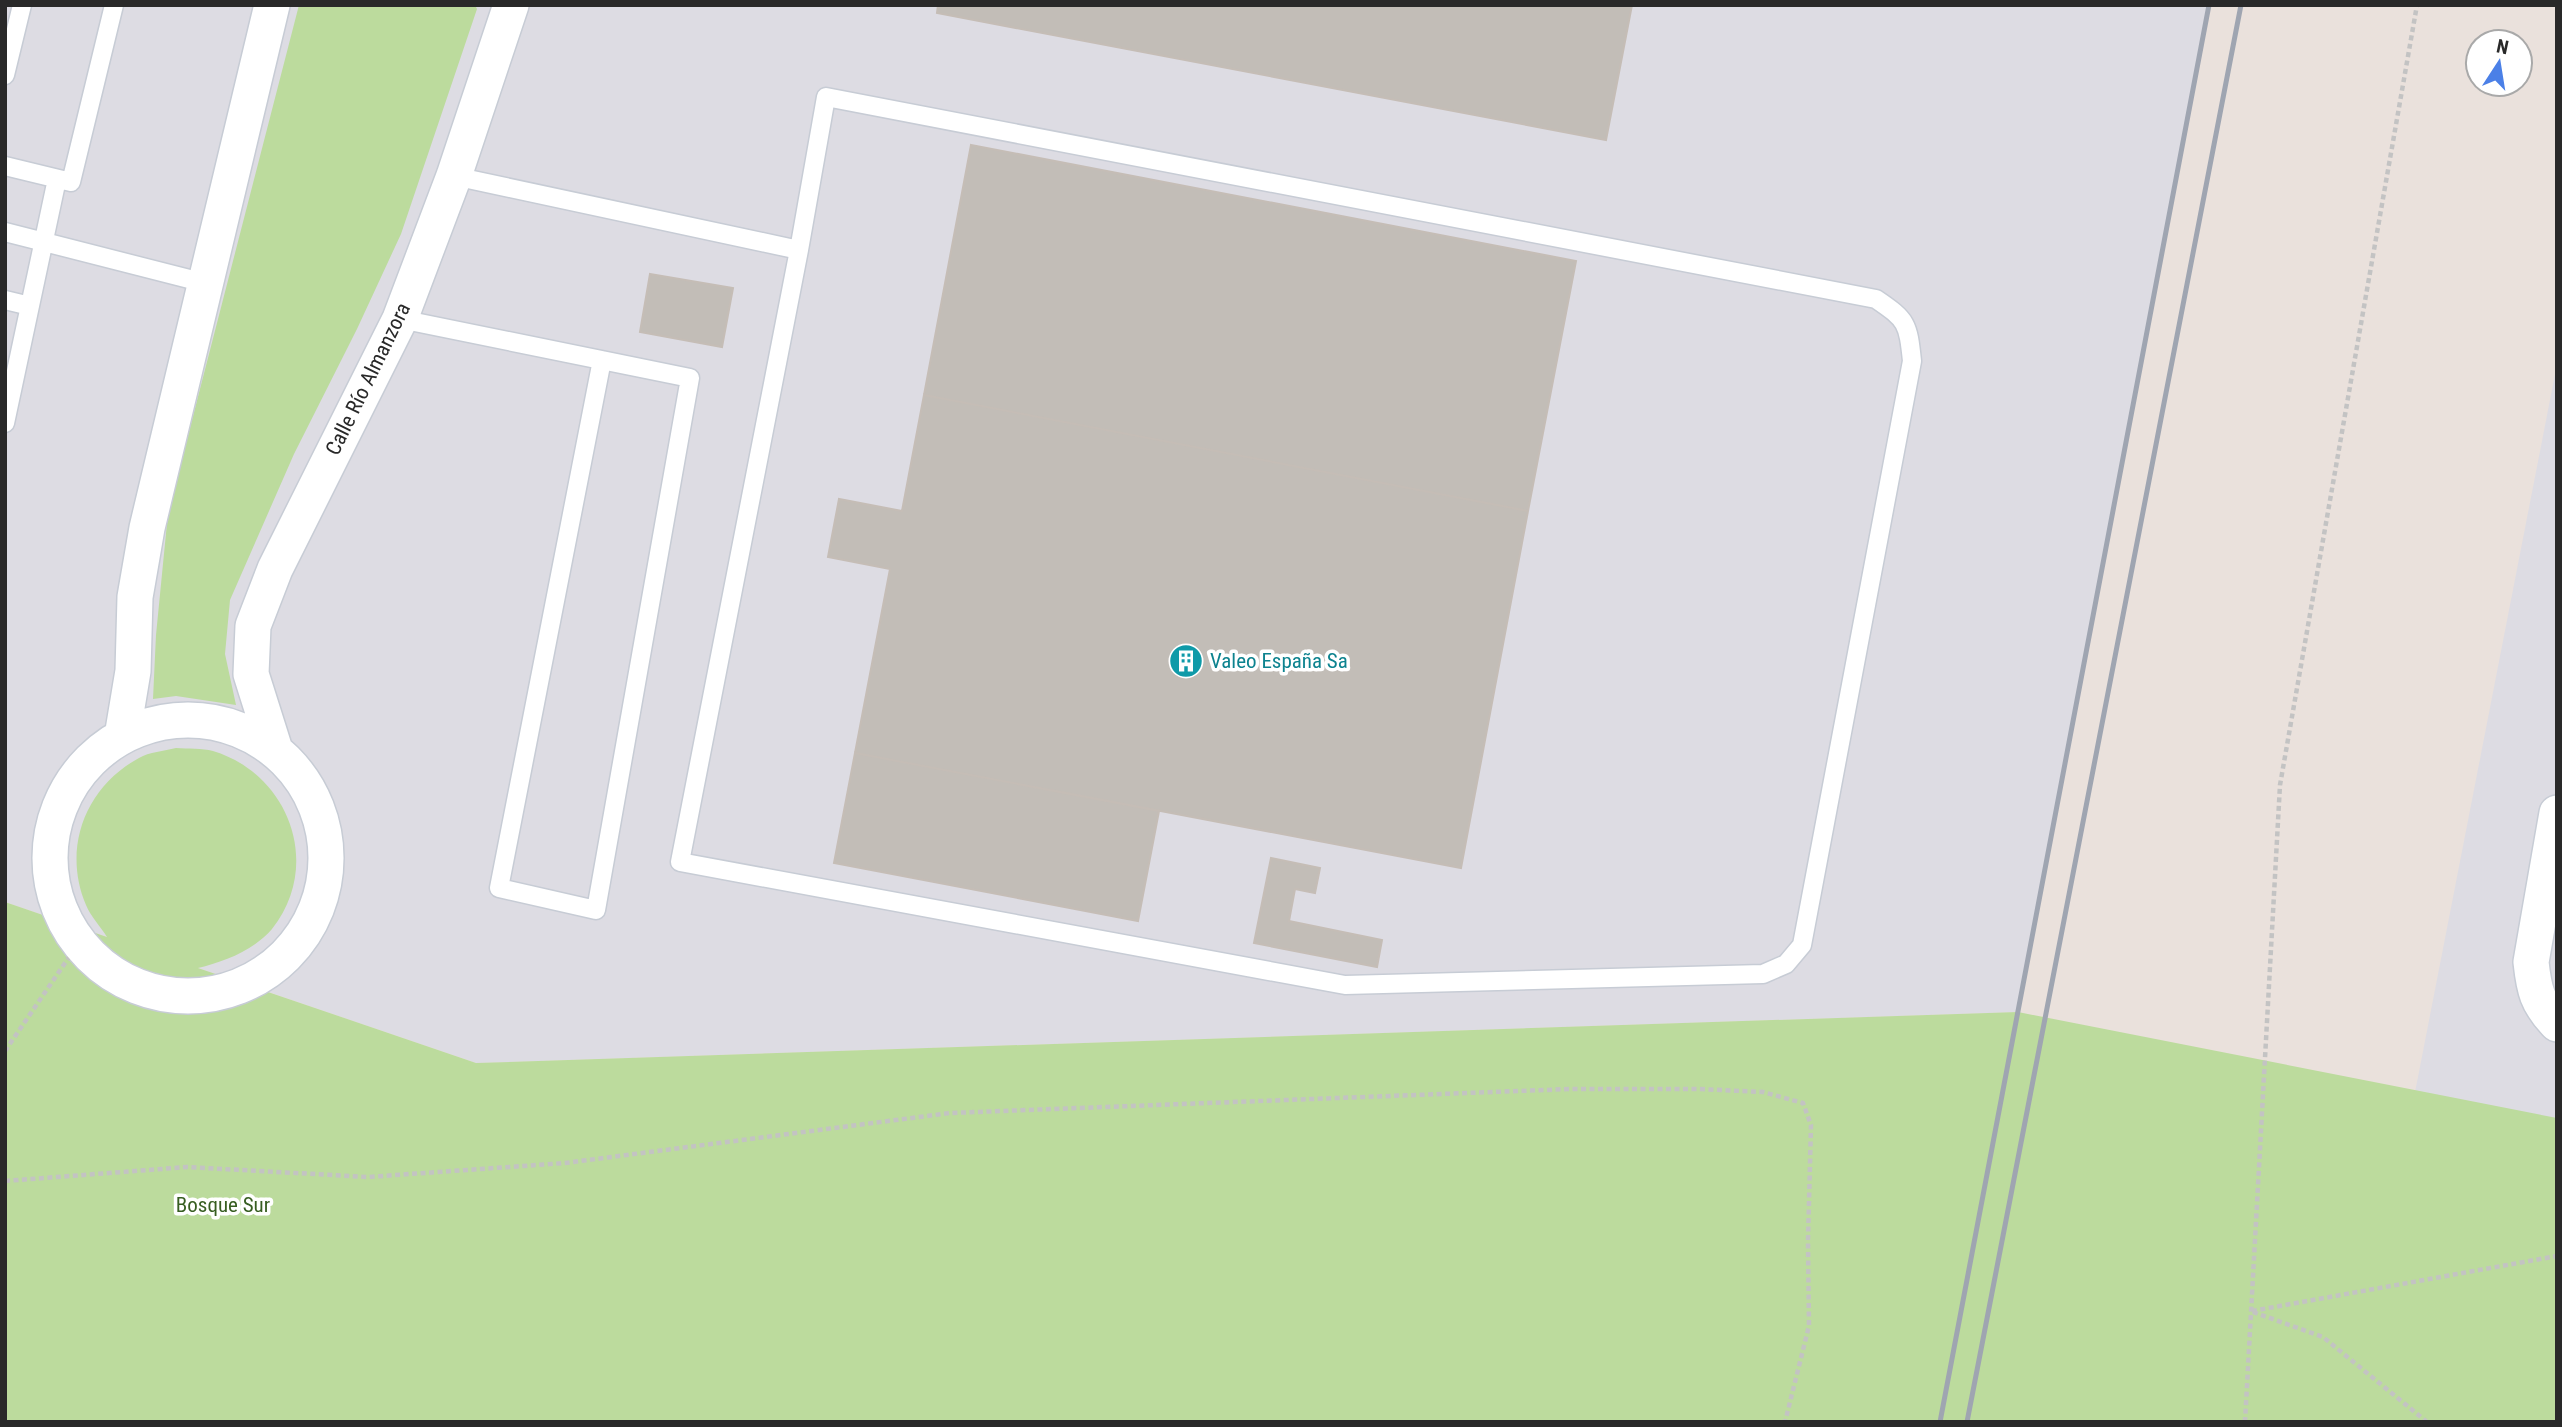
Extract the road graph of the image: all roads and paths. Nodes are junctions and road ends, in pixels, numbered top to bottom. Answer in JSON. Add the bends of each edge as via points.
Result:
{"nodes":[{"id":1,"x":22,"y":5,"type":"edge"},
{"id":2,"x":114,"y":5,"type":"edge"},
{"id":3,"x":272,"y":5,"type":"edge"},
{"id":4,"x":2417,"y":5,"type":"edge"},
{"id":5,"x":509,"y":8,"type":"edge"},
{"id":6,"x":5,"y":75,"type":"edge"},
{"id":7,"x":5,"y":166,"type":"edge"},
{"id":8,"x":454,"y":176,"type":"junction"},
{"id":9,"x":57,"y":179,"type":"junction"},
{"id":10,"x":5,"y":232,"type":"edge"},
{"id":11,"x":43,"y":241,"type":"junction"},
{"id":12,"x":799,"y":250,"type":"junction"},
{"id":13,"x":205,"y":283,"type":"junction"},
{"id":14,"x":5,"y":300,"type":"edge"},
{"id":15,"x":30,"y":306,"type":"junction"},
{"id":16,"x":400,"y":318,"type":"junction"},
{"id":17,"x":602,"y":360,"type":"junction"},
{"id":18,"x":5,"y":422,"type":"edge"},
{"id":19,"x":123,"y":731,"type":"junction"},
{"id":20,"x":275,"y":750,"type":"junction"},
{"id":21,"x":2557,"y":813,"type":"edge"},
{"id":22,"x":78,"y":944,"type":"junction"},
{"id":23,"x":2549,"y":1016,"type":"edge"},
{"id":24,"x":5,"y":1051,"type":"edge"},
{"id":25,"x":5,"y":1181,"type":"edge"},
{"id":26,"x":2557,"y":1256,"type":"edge"},
{"id":27,"x":2252,"y":1311,"type":"junction"},
{"id":28,"x":1785,"y":1422,"type":"edge"},
{"id":29,"x":2245,"y":1422,"type":"edge"},
{"id":30,"x":2427,"y":1422,"type":"edge"}],
"edges":[{"from":1,"to":6,"type":"lane"},
{"from":2,"to":9,"type":"lane","via":[[71,182]]},
{"from":3,"to":13,"type":"street"},
{"from":4,"to":27,"type":"path","via":[[2280,785]]},
{"from":5,"to":8,"type":"street","name":"Calle Río Almanzora"},
{"from":7,"to":9,"type":"lane"},
{"from":8,"to":12,"type":"lane"},
{"from":8,"to":16,"type":"street","name":"Calle Río Almanzora"},
{"from":9,"to":11,"type":"lane"},
{"from":10,"to":11,"type":"lane"},
{"from":11,"to":13,"type":"lane"},
{"from":11,"to":15,"type":"lane"},
{"from":12,"to":12,"type":"lane","via":[[680,862],[1345,985],[1763,974],[1786,964],[1802,945],[1912,361],[1910,336],[1901,316],[1876,299],[826,97]]},
{"from":13,"to":19,"type":"street","via":[[147,528],[135,597],[133,671]]},
{"from":14,"to":15,"type":"lane"},
{"from":15,"to":18,"type":"lane"},
{"from":16,"to":17,"type":"lane"},
{"from":16,"to":20,"type":"street","name":"Calle Río Almanzora","via":[[275,569],[253,626],[251,674]]},
{"from":17,"to":17,"type":"lane","via":[[499,888],[596,910],[691,378]]},
{"from":19,"to":20,"type":"street","via":[[164,721],[204,720],[242,730]]},
{"from":19,"to":22,"type":"street","via":[[93,756],[67,788],[52,827],[49,868],[58,908]]},
{"from":20,"to":22,"type":"street","via":[[306,785],[324,828],[326,875],[313,920],[286,957],[248,984],[202,997],[156,993],[113,976]]},
{"from":21,"to":23,"type":"street","via":[[2531,962],[2534,986]]},
{"from":22,"to":24,"type":"path"},
{"from":25,"to":28,"type":"path","via":[[187,1167],[368,1177],[565,1163],[950,1113],[1570,1089],[1763,1092],[1803,1102],[1811,1125],[1809,1326]]},
{"from":26,"to":27,"type":"path"},
{"from":27,"to":29,"type":"path"},
{"from":27,"to":30,"type":"path","via":[[2323,1337]]}]}
